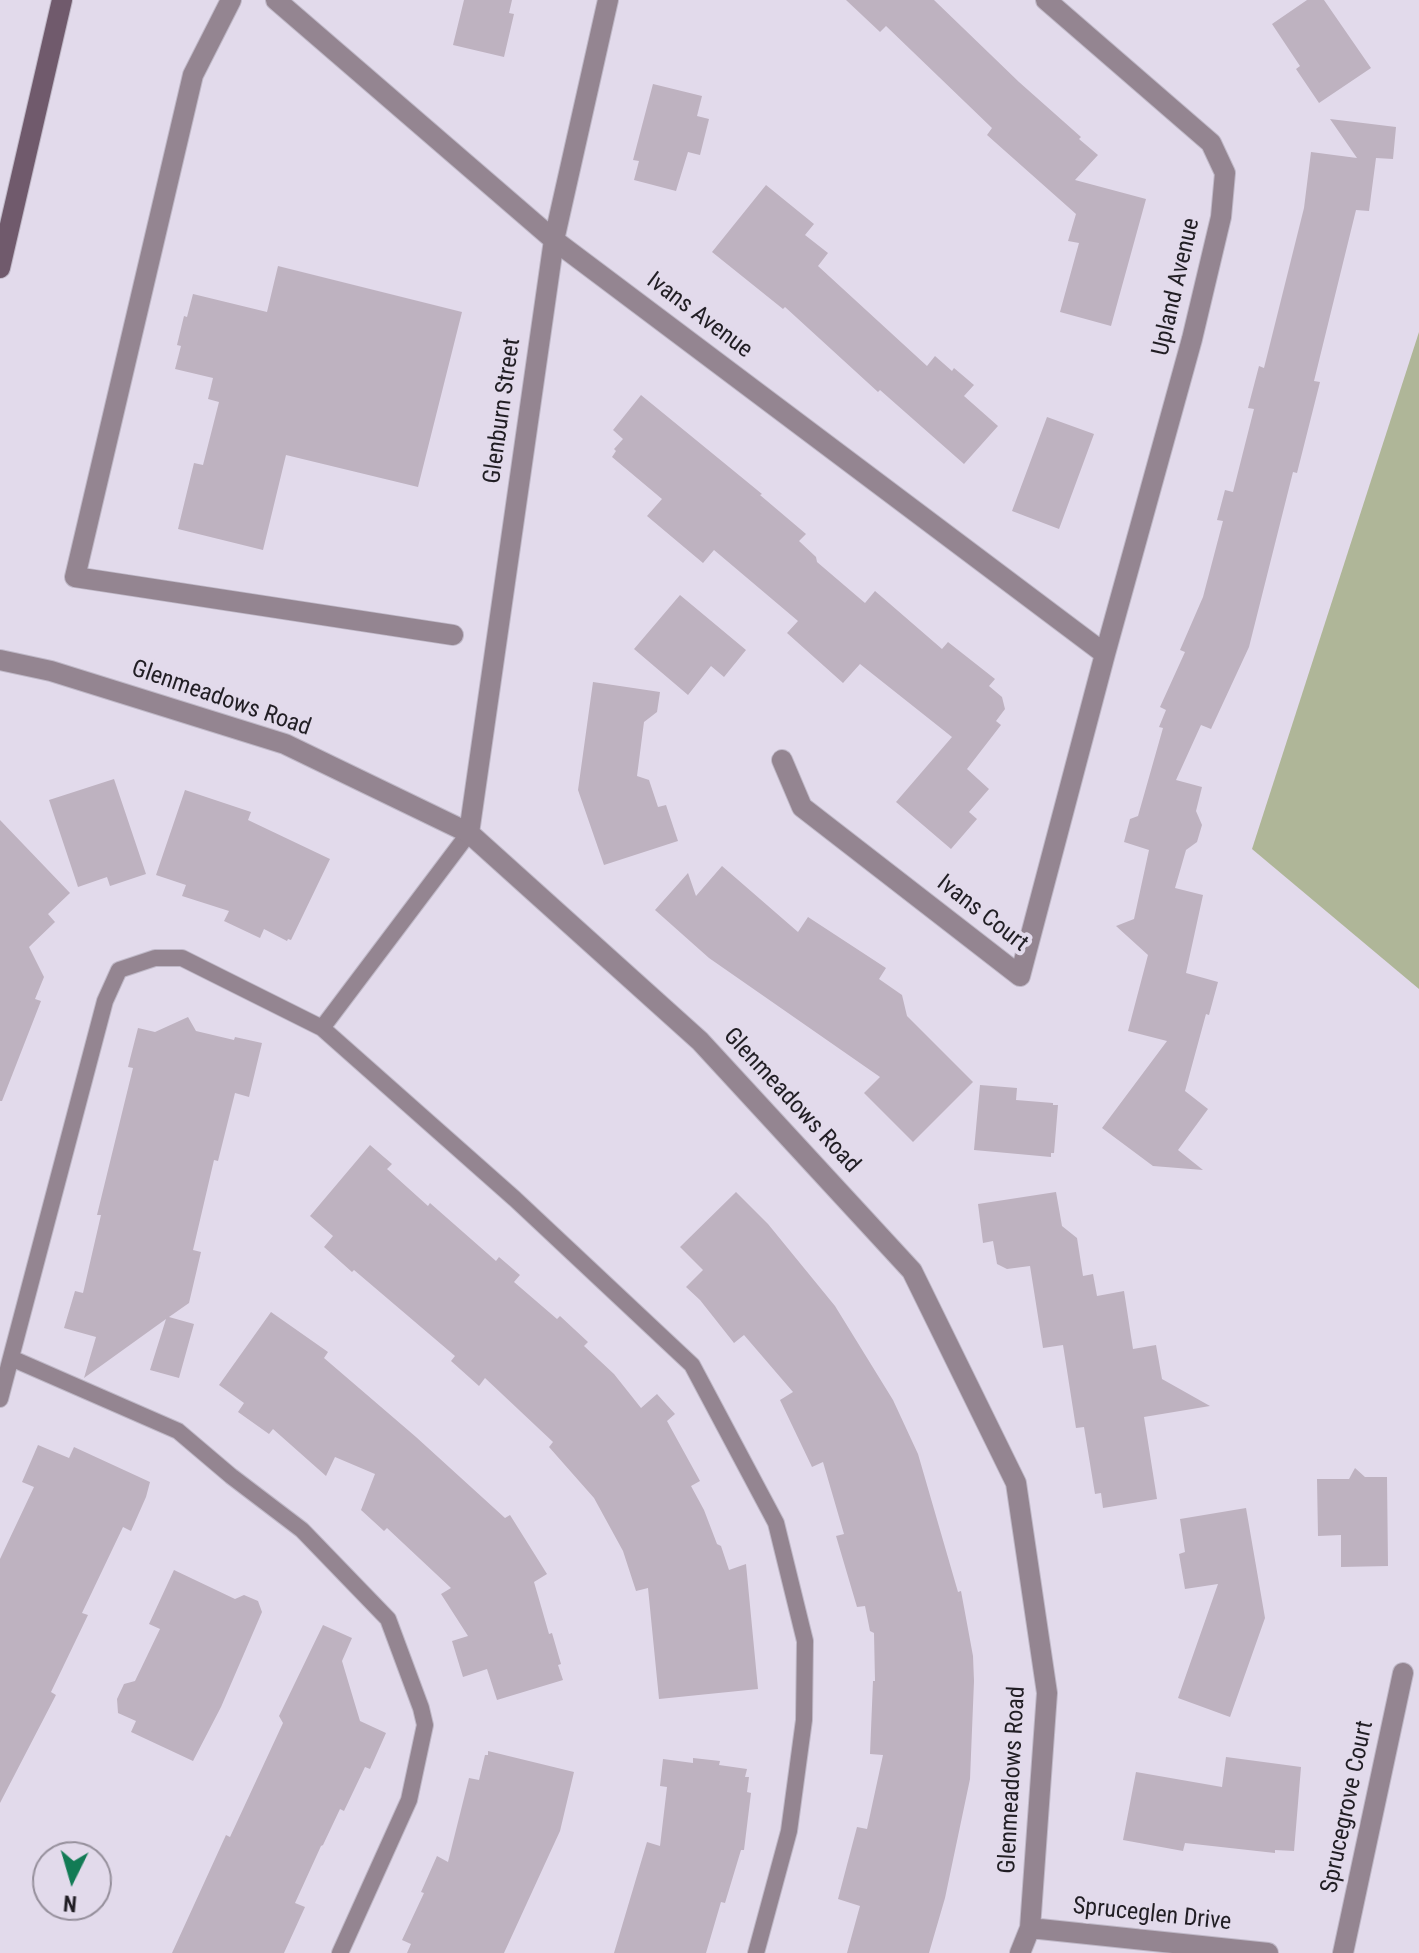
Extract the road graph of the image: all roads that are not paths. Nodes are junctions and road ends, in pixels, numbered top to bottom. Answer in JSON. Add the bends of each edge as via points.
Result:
{"nodes":[{"id":1,"x":62,"y":0,"type":"edge"},
{"id":2,"x":231,"y":0,"type":"edge"},
{"id":3,"x":276,"y":0,"type":"edge"},
{"id":4,"x":608,"y":0,"type":"edge"},
{"id":5,"x":1046,"y":0,"type":"edge"},
{"id":6,"x":554,"y":240,"type":"junction"},
{"id":7,"x":0,"y":268,"type":"edge"},
{"id":8,"x":453,"y":635,"type":"dead end"},
{"id":9,"x":1105,"y":654,"type":"junction"},
{"id":10,"x":0,"y":660,"type":"edge"},
{"id":11,"x":782,"y":760,"type":"dead end"},
{"id":12,"x":469,"y":833,"type":"junction"},
{"id":13,"x":322,"y":1028,"type":"junction"},
{"id":14,"x":11,"y":1358,"type":"junction"},
{"id":15,"x":0,"y":1399,"type":"edge"},
{"id":16,"x":1403,"y":1673,"type":"dead end"},
{"id":17,"x":1030,"y":1928,"type":"junction"},
{"id":18,"x":340,"y":1953,"type":"edge"},
{"id":19,"x":756,"y":1953,"type":"edge"},
{"id":20,"x":1020,"y":1953,"type":"edge"},
{"id":21,"x":1268,"y":1953,"type":"edge"},
{"id":22,"x":1343,"y":1953,"type":"edge"}],
"edges":[{"from":1,"to":7,"type":"main road"},
{"from":2,"to":8,"type":"street","via":[[193,75],[75,577]]},
{"from":3,"to":6,"type":"street","name":"Ivans Avenue"},
{"from":4,"to":6,"type":"street","name":"Glenburn Street"},
{"from":5,"to":9,"type":"street","name":"Upland Avenue","via":[[1211,143],[1225,173],[1221,217],[1192,339]]},
{"from":6,"to":9,"type":"street","name":"Ivans Avenue"},
{"from":6,"to":12,"type":"street","name":"Glenburn Street"},
{"from":9,"to":11,"type":"street","name":"Ivans Court","via":[[1020,976],[802,807]]},
{"from":10,"to":12,"type":"street","name":"Glenmeadows Road","via":[[285,744]]},
{"from":12,"to":13,"type":"lane"},
{"from":12,"to":17,"type":"street","name":"Glenmeadows Road","via":[[700,1041],[912,1271],[1016,1483],[1047,1693]]},
{"from":13,"to":14,"type":"lane","via":[[182,958],[155,958],[119,970],[105,1001]]},
{"from":13,"to":19,"type":"lane","via":[[692,1365],[776,1523],[805,1641],[804,1720],[789,1831]]},
{"from":14,"to":15,"type":"lane"},
{"from":14,"to":18,"type":"lane","via":[[178,1431],[302,1530],[388,1619],[425,1725],[409,1800]]},
{"from":16,"to":22,"type":"street","name":"Sprucegrove Court"},
{"from":17,"to":20,"type":"street","name":"Glenmeadows Road"},
{"from":17,"to":21,"type":"street","name":"Spruceglen Drive"}]}
